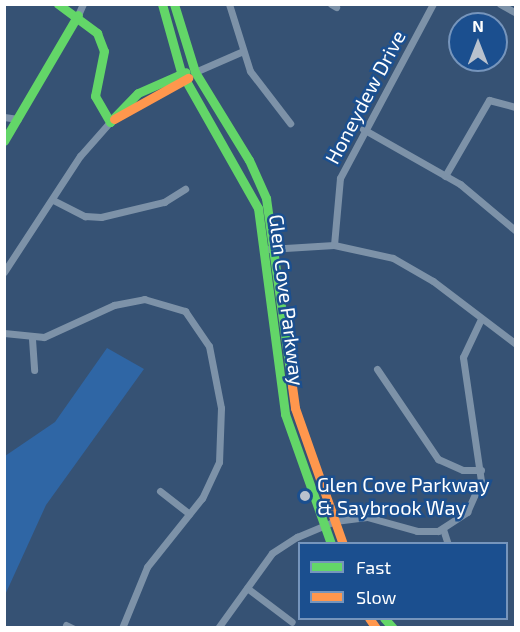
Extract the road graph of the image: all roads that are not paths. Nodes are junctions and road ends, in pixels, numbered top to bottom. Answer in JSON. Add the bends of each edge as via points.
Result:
{"nodes":[{"id":1,"x":58,"y":4,"type":"edge"},
{"id":2,"x":84,"y":4,"type":"edge"},
{"id":3,"x":162,"y":4,"type":"edge"},
{"id":4,"x":174,"y":4,"type":"edge"},
{"id":5,"x":229,"y":4,"type":"edge"},
{"id":6,"x":433,"y":4,"type":"edge"},
{"id":7,"x":500,"y":4,"type":"edge"},
{"id":8,"x":516,"y":13,"type":"edge"},
{"id":9,"x":78,"y":15,"type":"junction"},
{"id":10,"x":241,"y":52,"type":"junction"},
{"id":11,"x":195,"y":72,"type":"junction"},
{"id":12,"x":183,"y":76,"type":"junction"},
{"id":13,"x":516,"y":107,"type":"edge"},
{"id":14,"x":4,"y":117,"type":"edge"},
{"id":15,"x":18,"y":118,"type":"junction"},
{"id":16,"x":110,"y":122,"type":"junction"},
{"id":17,"x":290,"y":123,"type":"dead end"},
{"id":18,"x":363,"y":129,"type":"junction"},
{"id":19,"x":4,"y":141,"type":"edge"},
{"id":20,"x":445,"y":176,"type":"junction"},
{"id":21,"x":184,"y":189,"type":"dead end"},
{"id":22,"x":53,"y":200,"type":"junction"},
{"id":23,"x":516,"y":231,"type":"edge"},
{"id":24,"x":334,"y":244,"type":"junction"},
{"id":25,"x":275,"y":249,"type":"junction"},
{"id":26,"x":264,"y":250,"type":"junction"},
{"id":27,"x":4,"y":272,"type":"edge"},
{"id":28,"x":481,"y":319,"type":"junction"},
{"id":29,"x":4,"y":333,"type":"edge"},
{"id":30,"x":32,"y":339,"type":"junction"},
{"id":31,"x":516,"y":344,"type":"edge"},
{"id":32,"x":377,"y":369,"type":"dead end"},
{"id":33,"x":34,"y":370,"type":"dead end"},
{"id":34,"x":481,"y":471,"type":"junction"},
{"id":35,"x":160,"y":491,"type":"dead end"},
{"id":36,"x":189,"y":514,"type":"junction"},
{"id":37,"x":335,"y":521,"type":"junction"},
{"id":38,"x":325,"y":526,"type":"junction"},
{"id":39,"x":443,"y":529,"type":"junction"},
{"id":40,"x":331,"y":542,"type":"edge"},
{"id":41,"x":343,"y":542,"type":"edge"},
{"id":42,"x":448,"y":542,"type":"edge"},
{"id":43,"x":247,"y":588,"type":"junction"},
{"id":44,"x":292,"y":622,"type":"dead end"},
{"id":45,"x":122,"y":627,"type":"edge"},
{"id":46,"x":218,"y":627,"type":"edge"}],
"edges":[{"from":1,"to":9,"type":"main road"},
{"from":2,"to":9,"type":"street"},
{"from":3,"to":12,"type":"main road","name":"Glen Cove Parkway"},
{"from":4,"to":11,"type":"main road","name":"Glen Cove Parkway"},
{"from":5,"to":10,"type":"street"},
{"from":6,"to":18,"type":"street","name":"Honeydew Drive"},
{"from":7,"to":8,"type":"street"},
{"from":9,"to":15,"type":"main road"},
{"from":9,"to":16,"type":"main road","via":[[102,45],[95,96]]},
{"from":10,"to":11,"type":"street"},
{"from":10,"to":17,"type":"street","via":[[261,88]]},
{"from":11,"to":12,"type":"main road"},
{"from":11,"to":25,"type":"main road","name":"Glen Cove Parkway","via":[[261,186]]},
{"from":12,"to":16,"type":"main road","via":[[138,93]]},
{"from":12,"to":26,"type":"main road","name":"Glen Cove Parkway","via":[[251,191],[261,222]]},
{"from":13,"to":20,"type":"street","via":[[489,100]]},
{"from":14,"to":15,"type":"street"},
{"from":15,"to":19,"type":"main road"},
{"from":16,"to":22,"type":"street","via":[[80,156]]},
{"from":18,"to":20,"type":"street"},
{"from":18,"to":24,"type":"street","name":"Honeydew Drive","via":[[340,178]]},
{"from":20,"to":23,"type":"street","via":[[486,203]]},
{"from":21,"to":22,"type":"street","via":[[164,202],[101,217],[85,216]]},
{"from":22,"to":27,"type":"street"},
{"from":24,"to":25,"type":"street"},
{"from":24,"to":28,"type":"street","via":[[406,264]]},
{"from":25,"to":26,"type":"street"},
{"from":25,"to":37,"type":"main road","name":"Glen Cove Parkway","via":[[295,408]]},
{"from":26,"to":38,"type":"main road","name":"Glen Cove Parkway","via":[[285,414]]},
{"from":28,"to":31,"type":"street"},
{"from":28,"to":34,"type":"street","via":[[465,345],[462,378]]},
{"from":29,"to":30,"type":"street"},
{"from":30,"to":33,"type":"street"},
{"from":30,"to":36,"type":"street","via":[[114,305],[144,299],[185,311],[199,327],[214,364],[222,433],[214,475]]},
{"from":32,"to":34,"type":"street","via":[[438,459],[463,471]]},
{"from":34,"to":39,"type":"street","via":[[475,501]]},
{"from":35,"to":36,"type":"street"},
{"from":36,"to":45,"type":"street","via":[[147,567]]},
{"from":37,"to":38,"type":"street"},
{"from":37,"to":39,"type":"street","via":[[367,517],[417,531]]},
{"from":37,"to":41,"type":"main road","name":"Glen Cove Parkway"},
{"from":38,"to":40,"type":"main road","name":"Glen Cove Parkway"},
{"from":38,"to":43,"type":"street","via":[[272,553]]},
{"from":39,"to":42,"type":"street"},
{"from":43,"to":44,"type":"street"},
{"from":43,"to":46,"type":"street"}]}
